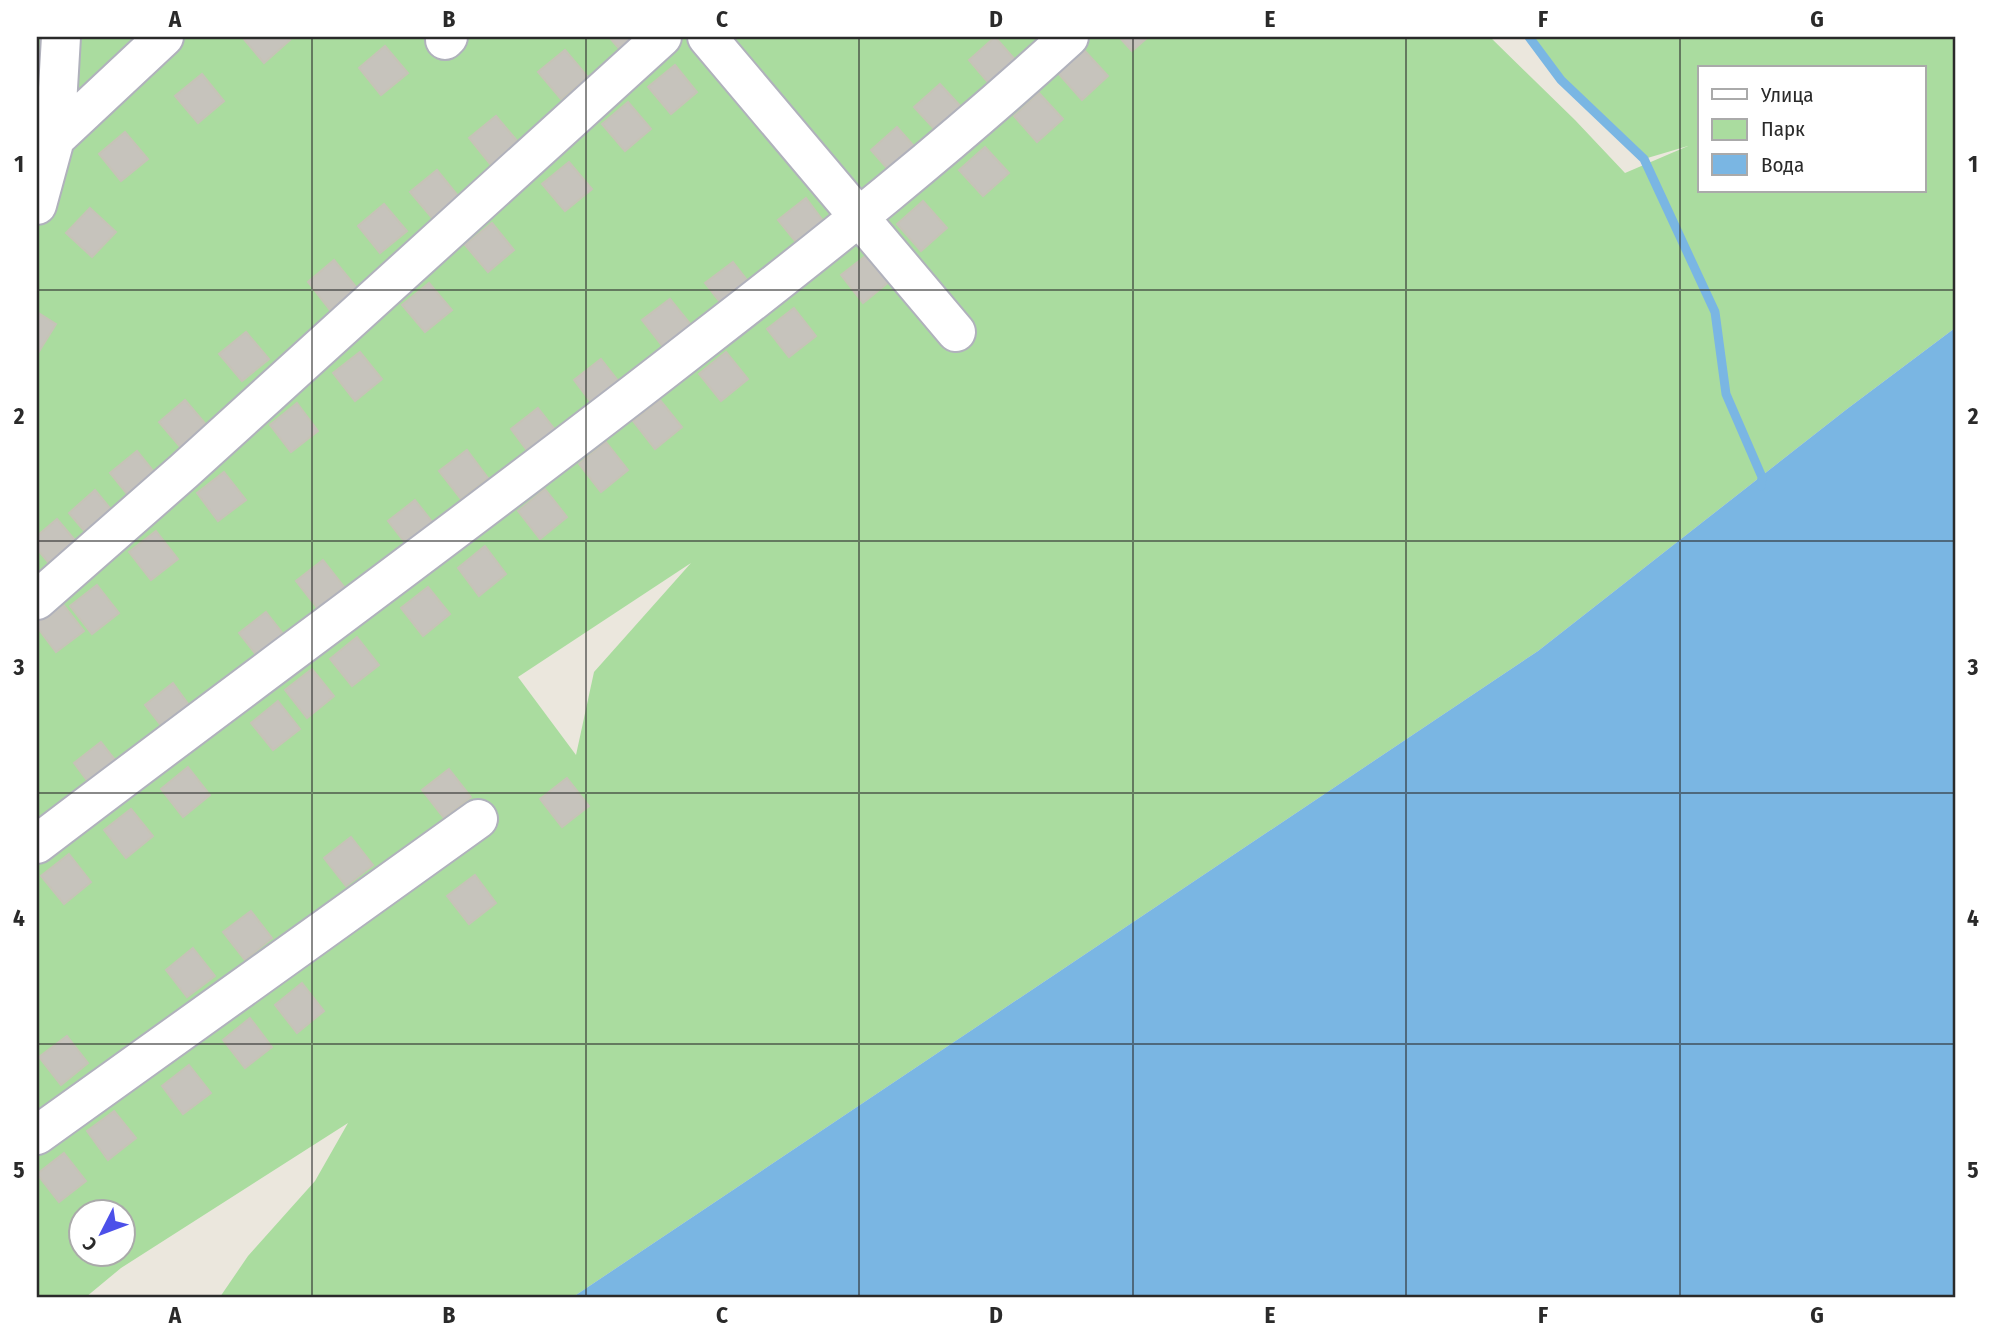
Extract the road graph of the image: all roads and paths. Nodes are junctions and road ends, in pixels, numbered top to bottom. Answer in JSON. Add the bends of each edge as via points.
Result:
{"nodes":[{"id":1,"x":61,"y":37,"type":"edge"},
{"id":2,"x":164,"y":37,"type":"edge"},
{"id":3,"x":662,"y":37,"type":"edge"},
{"id":4,"x":707,"y":37,"type":"edge"},
{"id":5,"x":1069,"y":37,"type":"edge"},
{"id":6,"x":55,"y":139,"type":"junction"},
{"id":7,"x":37,"y":205,"type":"edge"},
{"id":8,"x":860,"y":218,"type":"junction"},
{"id":9,"x":956,"y":332,"type":"dead end"},
{"id":10,"x":37,"y":600,"type":"edge"},
{"id":11,"x":478,"y":819,"type":"dead end"},
{"id":12,"x":37,"y":844,"type":"edge"},
{"id":13,"x":37,"y":1135,"type":"edge"}],
"edges":[{"from":1,"to":6,"type":"lane"},
{"from":2,"to":6,"type":"lane"},
{"from":3,"to":10,"type":"lane"},
{"from":4,"to":8,"type":"lane"},
{"from":5,"to":8,"type":"lane"},
{"from":6,"to":7,"type":"lane"},
{"from":8,"to":9,"type":"lane"},
{"from":8,"to":12,"type":"lane","via":[[605,417]]},
{"from":11,"to":13,"type":"lane"}]}
